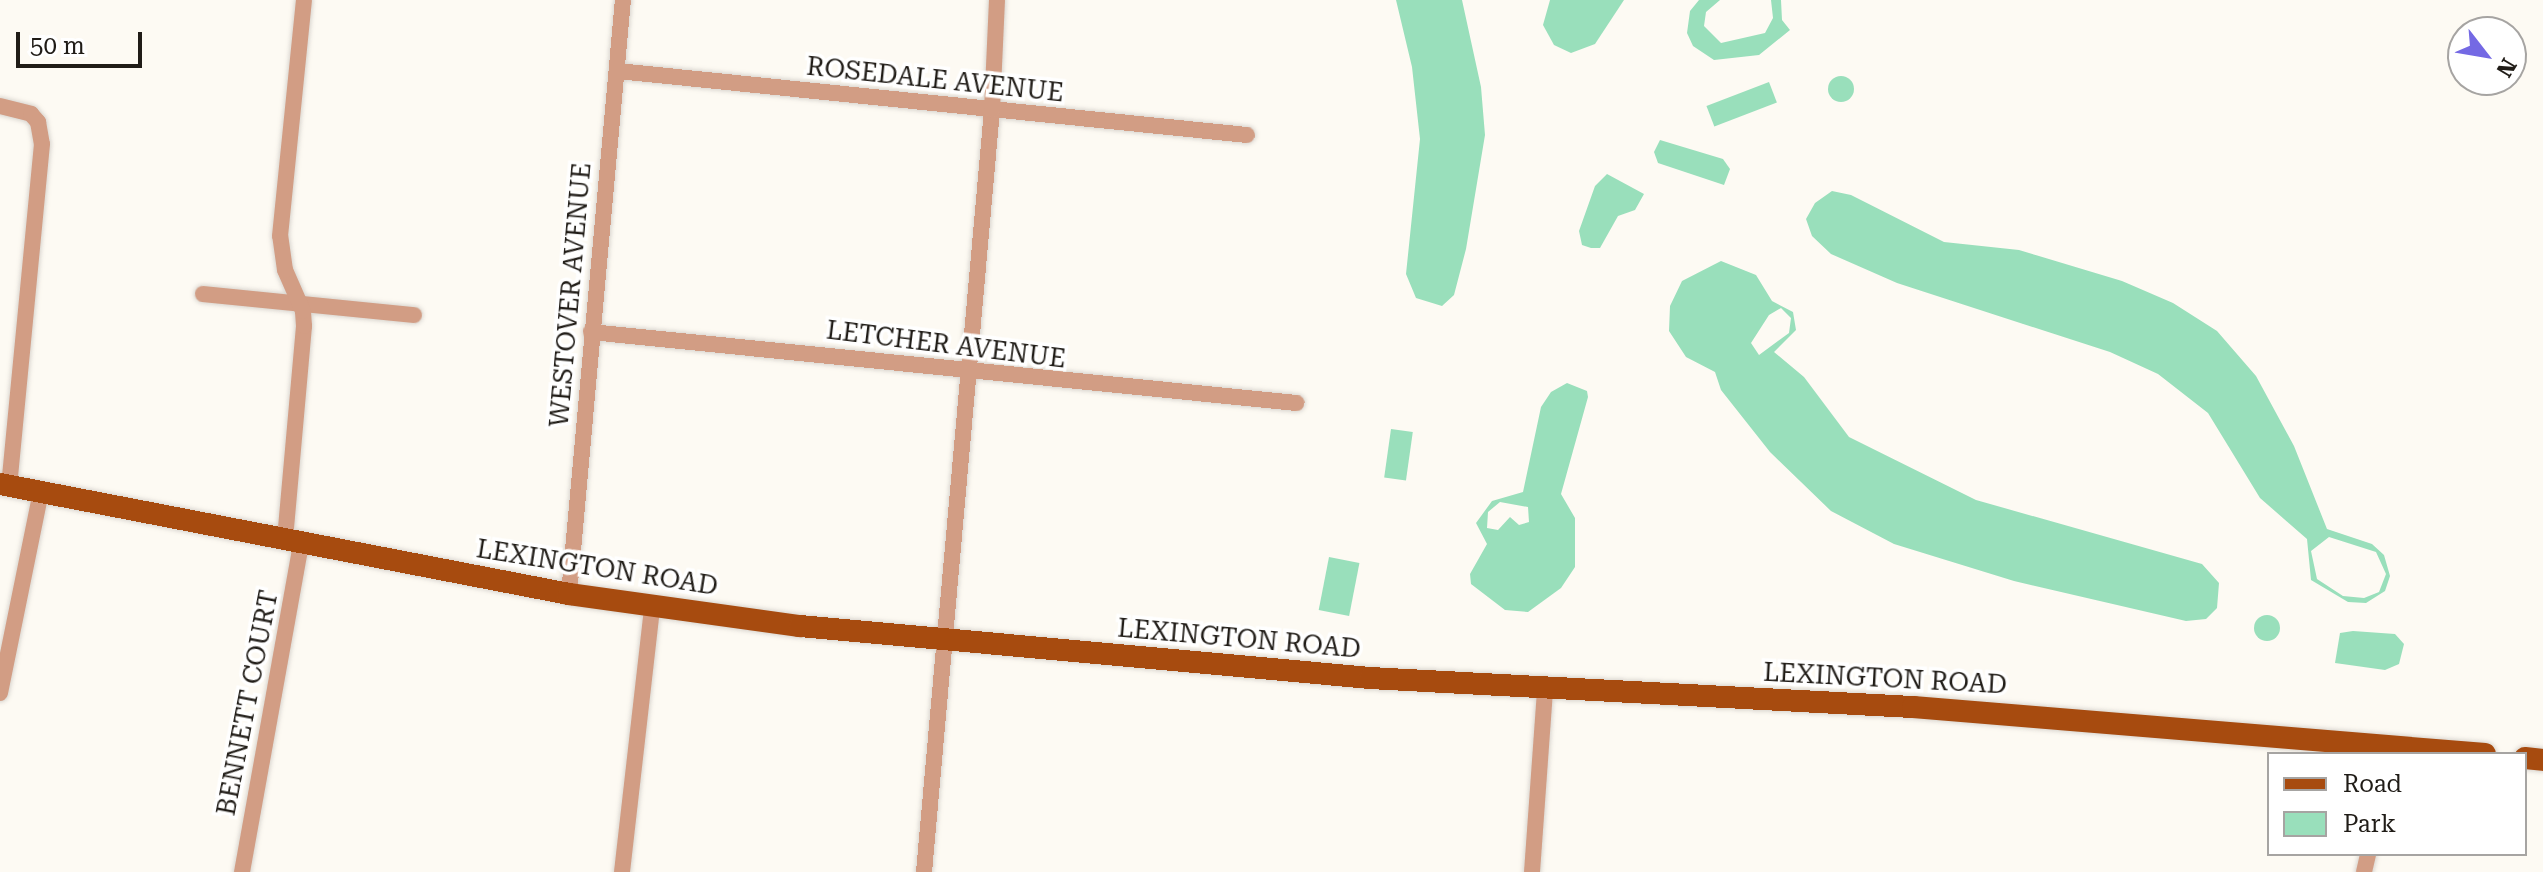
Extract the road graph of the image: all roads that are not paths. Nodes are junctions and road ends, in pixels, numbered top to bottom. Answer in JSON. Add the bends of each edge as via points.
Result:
{"nodes":[{"id":1,"x":304,"y":0,"type":"edge"},
{"id":2,"x":623,"y":0,"type":"edge"},
{"id":3,"x":997,"y":0,"type":"edge"},
{"id":4,"x":618,"y":71,"type":"junction"},
{"id":5,"x":0,"y":106,"type":"edge"},
{"id":6,"x":992,"y":110,"type":"junction"},
{"id":7,"x":1247,"y":135,"type":"dead end"},
{"id":8,"x":203,"y":294,"type":"dead end"},
{"id":9,"x":301,"y":305,"type":"junction"},
{"id":10,"x":414,"y":315,"type":"dead end"},
{"id":11,"x":591,"y":332,"type":"junction"},
{"id":12,"x":966,"y":371,"type":"junction"},
{"id":13,"x":1296,"y":403,"type":"dead end"},
{"id":14,"x":5,"y":484,"type":"edge"},
{"id":15,"x":41,"y":491,"type":"junction"},
{"id":16,"x":293,"y":541,"type":"junction"},
{"id":17,"x":569,"y":594,"type":"junction"},
{"id":18,"x":652,"y":607,"type":"junction"},
{"id":19,"x":945,"y":641,"type":"junction"},
{"id":20,"x":1545,"y":689,"type":"junction"},
{"id":21,"x":0,"y":693,"type":"edge"},
{"id":22,"x":2388,"y":750,"type":"edge"},
{"id":23,"x":2436,"y":752,"type":"edge"},
{"id":24,"x":242,"y":872,"type":"edge"},
{"id":25,"x":622,"y":872,"type":"edge"},
{"id":26,"x":924,"y":872,"type":"edge"},
{"id":27,"x":1532,"y":872,"type":"edge"}],
"edges":[{"from":1,"to":9,"type":"street","via":[[280,236],[285,270]]},
{"from":2,"to":4,"type":"street","name":"WESTOVER AVENUE"},
{"from":3,"to":6,"type":"street"},
{"from":4,"to":6,"type":"street","name":"ROSEDALE AVENUE"},
{"from":4,"to":11,"type":"street","name":"WESTOVER AVENUE"},
{"from":5,"to":14,"type":"street","via":[[31,114],[42,144]]},
{"from":6,"to":7,"type":"street","name":"ROSEDALE AVENUE"},
{"from":6,"to":12,"type":"street"},
{"from":8,"to":9,"type":"street"},
{"from":9,"to":10,"type":"street"},
{"from":9,"to":16,"type":"street","name":"BENNETT COURT"},
{"from":11,"to":12,"type":"street","name":"LETCHER AVENUE"},
{"from":11,"to":17,"type":"street","name":"WESTOVER AVENUE"},
{"from":12,"to":13,"type":"street","name":"LETCHER AVENUE"},
{"from":12,"to":19,"type":"street"},
{"from":14,"to":15,"type":"main road","name":"LEXINGTON ROAD"},
{"from":15,"to":16,"type":"main road","name":"LEXINGTON ROAD"},
{"from":15,"to":21,"type":"street"},
{"from":16,"to":17,"type":"main road","name":"LEXINGTON ROAD"},
{"from":16,"to":24,"type":"street","name":"BENNETT COURT"},
{"from":17,"to":18,"type":"main road","name":"LEXINGTON ROAD"},
{"from":18,"to":19,"type":"main road","name":"LEXINGTON ROAD"},
{"from":18,"to":25,"type":"street"},
{"from":19,"to":20,"type":"main road","name":"LEXINGTON ROAD"},
{"from":19,"to":26,"type":"street"},
{"from":20,"to":22,"type":"main road","name":"LEXINGTON ROAD","via":[[1913,707]]},
{"from":20,"to":27,"type":"street"},
{"from":22,"to":23,"type":"main road","name":"LEXINGTON ROAD"}]}
